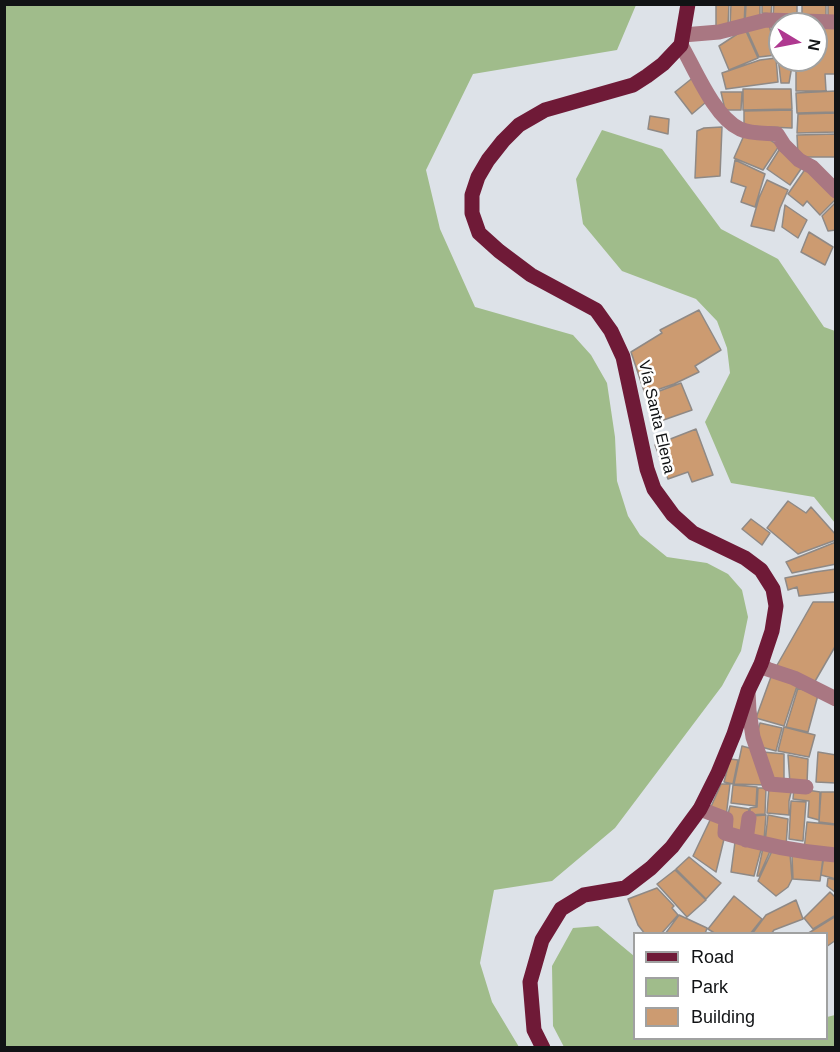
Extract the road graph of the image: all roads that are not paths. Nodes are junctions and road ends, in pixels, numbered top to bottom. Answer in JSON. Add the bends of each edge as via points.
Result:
{"nodes":[{"id":1,"x":688,"y":4,"type":"edge"},
{"id":2,"x":836,"y":22,"type":"edge"},
{"id":3,"x":682,"y":40,"type":"junction"},
{"id":4,"x":836,"y":191,"type":"edge"},
{"id":5,"x":761,"y":664,"type":"junction"},
{"id":6,"x":748,"y":691,"type":"junction"},
{"id":7,"x":836,"y":699,"type":"edge"},
{"id":8,"x":806,"y":787,"type":"dead end"},
{"id":9,"x":700,"y":809,"type":"junction"},
{"id":10,"x":749,"y":818,"type":"dead end"},
{"id":11,"x":746,"y":840,"type":"junction"},
{"id":12,"x":836,"y":855,"type":"edge"},
{"id":13,"x":543,"y":1047,"type":"edge"}],
"edges":[{"from":1,"to":3,"type":"main road"},
{"from":2,"to":3,"type":"street","via":[[766,20]]},
{"from":3,"to":4,"type":"street","via":[[712,102],[728,122],[742,130],[777,134],[783,145]]},
{"from":3,"to":5,"type":"main road","name":"Vía Santa Elena","via":[[663,64],[633,85],[545,110],[519,125],[478,177],[472,213],[478,233],[499,251],[531,275],[596,310],[611,331],[623,357],[646,469],[654,489],[673,515],[693,533],[745,558],[761,570],[773,589],[776,606],[772,632]]},
{"from":5,"to":6,"type":"main road","name":"Vía Santa Elena"},
{"from":5,"to":7,"type":"street"},
{"from":6,"to":8,"type":"street","via":[[753,737],[769,784]]},
{"from":6,"to":9,"type":"main road","name":"Vía Santa Elena","via":[[734,734]]},
{"from":9,"to":11,"type":"street","via":[[726,819],[725,833]]},
{"from":9,"to":13,"type":"main road","name":"Vía Santa Elena","via":[[672,847],[626,888],[584,895],[561,909],[542,940],[530,982],[534,1030]]},
{"from":10,"to":11,"type":"street"},
{"from":11,"to":12,"type":"street"}]}
